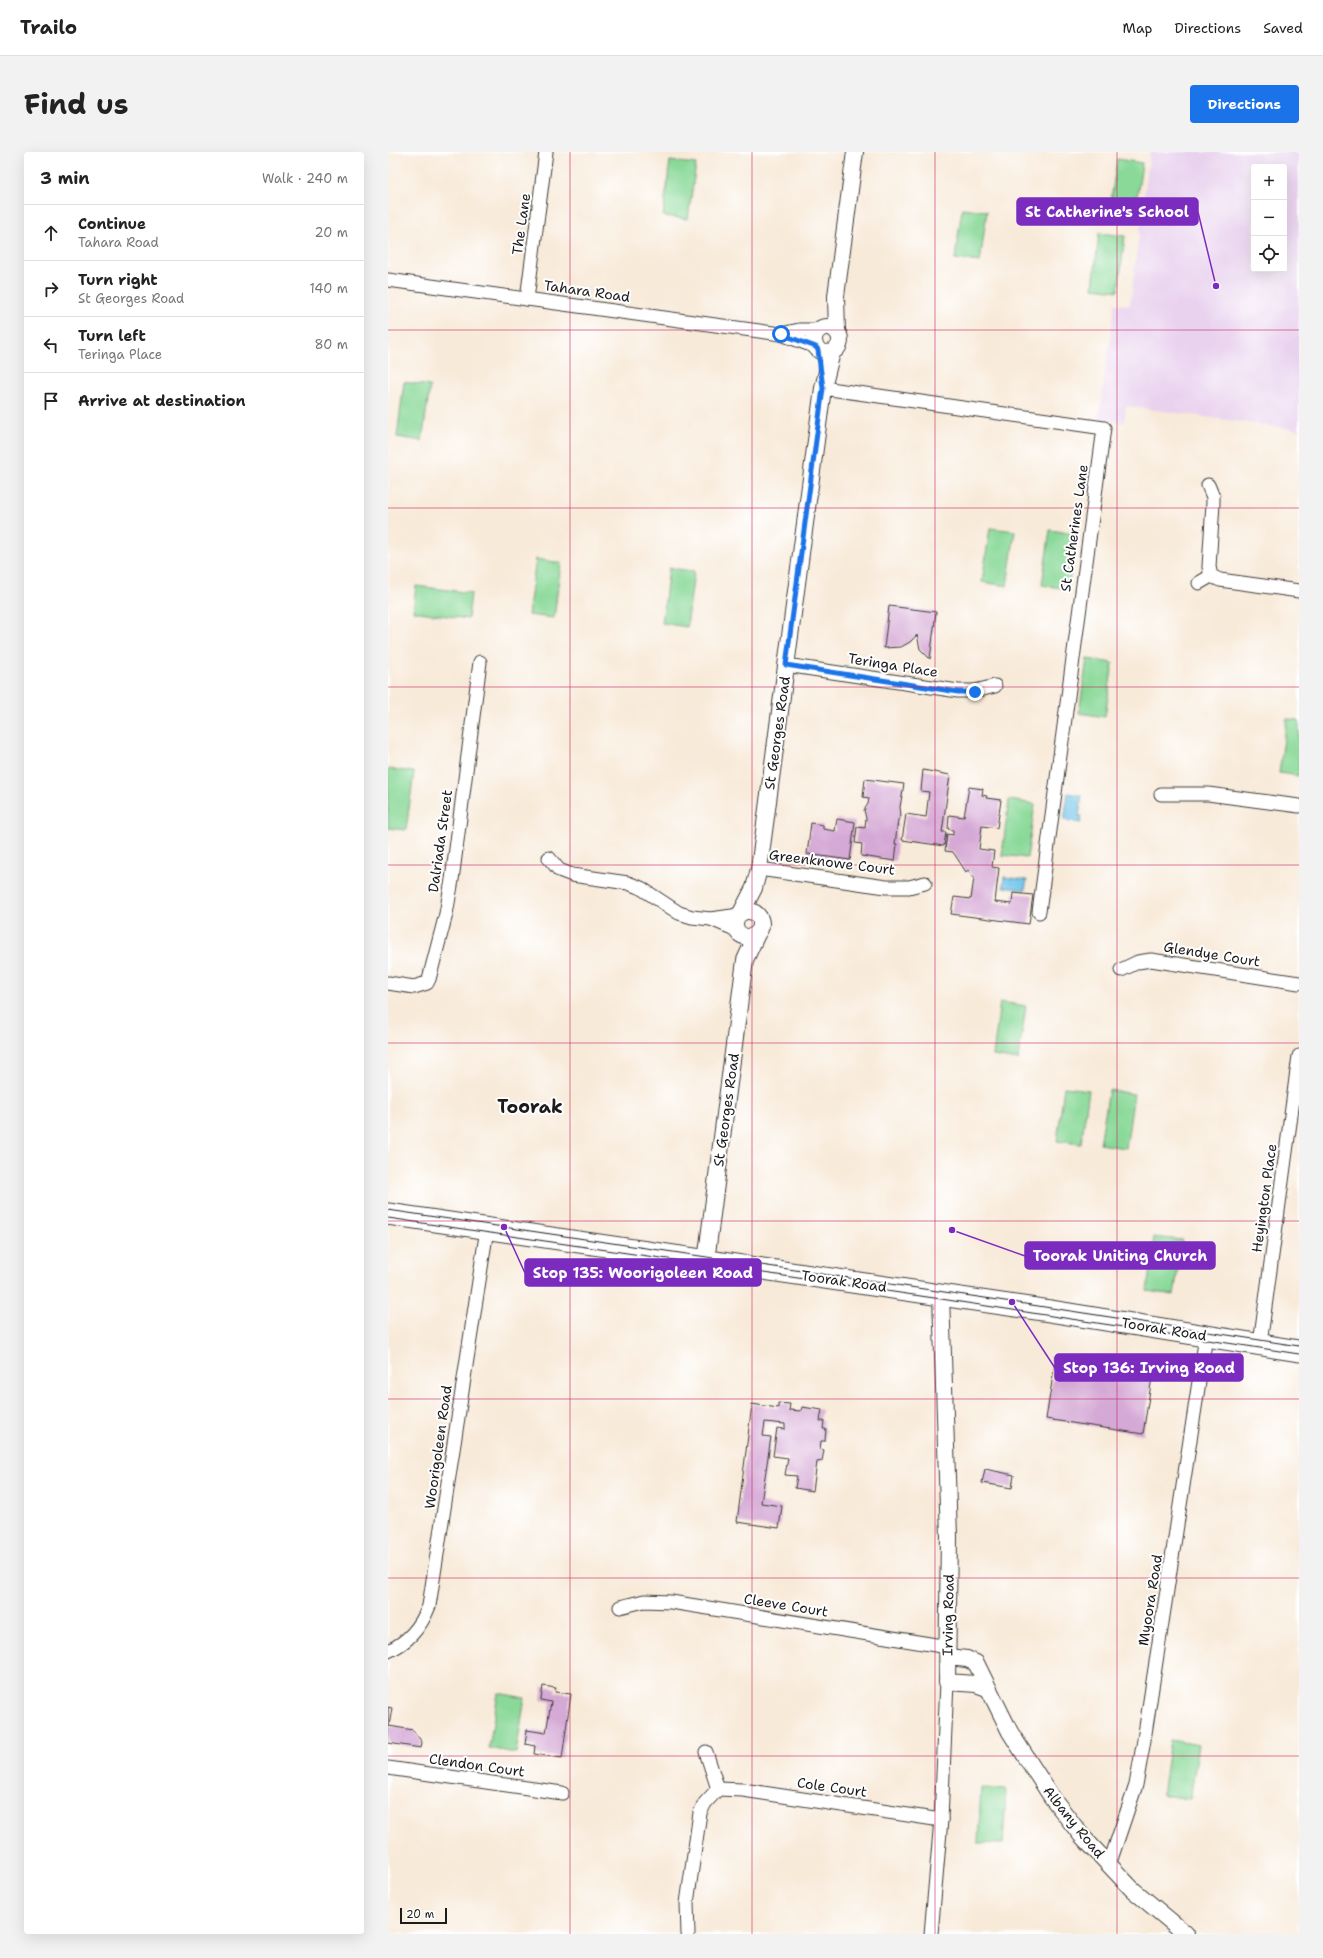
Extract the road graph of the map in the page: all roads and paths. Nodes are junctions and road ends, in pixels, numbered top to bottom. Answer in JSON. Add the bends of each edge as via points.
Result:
{"nodes":[{"id":1,"x":546,"y":152,"type":"edge"},
{"id":2,"x":855,"y":152,"type":"edge"},
{"id":3,"x":388,"y":280,"type":"edge"},
{"id":4,"x":836,"y":296,"type":"junction"},
{"id":5,"x":527,"y":300,"type":"junction"},
{"id":6,"x":819,"y":329,"type":"junction"},
{"id":7,"x":838,"y":332,"type":"junction"},
{"id":8,"x":781,"y":334,"type":"junction"},
{"id":9,"x":822,"y":350,"type":"junction"},
{"id":10,"x":823,"y":388,"type":"junction"},
{"id":11,"x":1208,"y":485,"type":"dead end"},
{"id":12,"x":1211,"y":576,"type":"junction"},
{"id":13,"x":1199,"y":583,"type":"dead end"},
{"id":14,"x":1299,"y":591,"type":"edge"},
{"id":15,"x":480,"y":662,"type":"dead end"},
{"id":16,"x":786,"y":665,"type":"junction"},
{"id":17,"x":995,"y":686,"type":"dead end"},
{"id":18,"x":1161,"y":794,"type":"dead end"},
{"id":19,"x":1299,"y":806,"type":"edge"},
{"id":20,"x":549,"y":858,"type":"dead end"},
{"id":21,"x":759,"y":869,"type":"junction"},
{"id":22,"x":926,"y":883,"type":"dead end"},
{"id":23,"x":754,"y":888,"type":"junction"},
{"id":24,"x":1039,"y":912,"type":"dead end"},
{"id":25,"x":758,"y":916,"type":"junction"},
{"id":26,"x":739,"y":923,"type":"junction"},
{"id":27,"x":757,"y":934,"type":"junction"},
{"id":28,"x":745,"y":960,"type":"junction"},
{"id":29,"x":1121,"y":970,"type":"dead end"},
{"id":30,"x":388,"y":983,"type":"edge"},
{"id":31,"x":1299,"y":983,"type":"edge"},
{"id":32,"x":1299,"y":1056,"type":"edge"},
{"id":33,"x":388,"y":1214,"type":"edge"},
{"id":34,"x":487,"y":1229,"type":"junction"},
{"id":35,"x":706,"y":1261,"type":"junction"},
{"id":36,"x":941,"y":1295,"type":"junction"},
{"id":37,"x":1206,"y":1336,"type":"junction"},
{"id":38,"x":1260,"y":1344,"type":"junction"},
{"id":39,"x":1299,"y":1351,"type":"edge"},
{"id":40,"x":620,"y":1607,"type":"dead end"},
{"id":41,"x":388,"y":1651,"type":"edge"},
{"id":42,"x":948,"y":1652,"type":"junction"},
{"id":43,"x":947,"y":1682,"type":"junction"},
{"id":44,"x":987,"y":1688,"type":"junction"},
{"id":45,"x":706,"y":1752,"type":"dead end"},
{"id":46,"x":388,"y":1768,"type":"edge"},
{"id":47,"x":718,"y":1789,"type":"junction"},
{"id":48,"x":562,"y":1793,"type":"dead end"},
{"id":49,"x":941,"y":1820,"type":"junction"},
{"id":50,"x":1109,"y":1864,"type":"junction"},
{"id":51,"x":688,"y":1934,"type":"edge"},
{"id":52,"x":931,"y":1934,"type":"edge"},
{"id":53,"x":1186,"y":1934,"type":"edge"}],
"edges":[{"from":1,"to":5,"type":"street","name":"The Lane"},
{"from":2,"to":4,"type":"street"},
{"from":3,"to":5,"type":"street","name":"Tahara Road"},
{"from":4,"to":6,"type":"street"},
{"from":4,"to":7,"type":"street"},
{"from":5,"to":8,"type":"street","name":"Tahara Road"},
{"from":6,"to":7,"type":"street","via":[[829,327]]},
{"from":6,"to":8,"type":"street","name":"Tahara Road"},
{"from":6,"to":9,"type":"street","via":[[814,336]]},
{"from":7,"to":9,"type":"street","via":[[839,343]]},
{"from":8,"to":9,"type":"street","name":"Tahara Road"},
{"from":9,"to":10,"type":"street","name":"St Georges Road"},
{"from":10,"to":16,"type":"street","name":"St Georges Road"},
{"from":10,"to":24,"type":"street","name":"St Catherines Lane","via":[[1104,428]]},
{"from":11,"to":12,"type":"street","via":[[1214,503],[1208,567]]},
{"from":12,"to":13,"type":"street"},
{"from":12,"to":14,"type":"street","via":[[1220,580]]},
{"from":15,"to":30,"type":"street","name":"Dalriada Street","via":[[452,880],[429,979],[427,983],[414,987]]},
{"from":16,"to":17,"type":"street","name":"Teringa Place","via":[[958,692],[975,692]]},
{"from":16,"to":21,"type":"street","name":"St Georges Road"},
{"from":18,"to":19,"type":"street","via":[[1208,794]]},
{"from":20,"to":26,"type":"street","via":[[559,870],[578,876],[628,883],[641,888],[679,913]]},
{"from":21,"to":22,"type":"street","name":"Greenknowe Court","via":[[886,887],[909,887]]},
{"from":21,"to":23,"type":"street","name":"St Georges Road"},
{"from":23,"to":25,"type":"street","name":"St Georges Road"},
{"from":23,"to":26,"type":"street","name":"St Georges Road"},
{"from":25,"to":26,"type":"street","via":[[752,911]]},
{"from":25,"to":27,"type":"street","via":[[761,927]]},
{"from":26,"to":27,"type":"street","via":[[747,937]]},
{"from":26,"to":28,"type":"street","name":"St Georges Road","via":[[741,950]]},
{"from":27,"to":28,"type":"street","name":"St Georges Road"},
{"from":28,"to":35,"type":"street","name":"St Georges Road"},
{"from":29,"to":31,"type":"street","name":"Glendye Court","via":[[1138,962],[1151,960]]},
{"from":32,"to":38,"type":"street","name":"Heyington Place"},
{"from":33,"to":34,"type":"main road","name":"Toorak Road"},
{"from":34,"to":35,"type":"main road","name":"Toorak Road"},
{"from":34,"to":41,"type":"street","name":"Woorigoleen Road","via":[[429,1606],[423,1622],[412,1637]]},
{"from":35,"to":36,"type":"main road","name":"Toorak Road"},
{"from":36,"to":37,"type":"main road","name":"Toorak Road"},
{"from":36,"to":42,"type":"street","name":"Irving Road","via":[[948,1452]]},
{"from":37,"to":38,"type":"main road","name":"Toorak Road"},
{"from":37,"to":50,"type":"street","name":"Myoora Road","via":[[1136,1785]]},
{"from":38,"to":39,"type":"main road","name":"Toorak Road"},
{"from":40,"to":42,"type":"street","name":"Cleeve Court","via":[[644,1601],[671,1602]]},
{"from":42,"to":43,"type":"street","name":"Irving Road"},
{"from":42,"to":44,"type":"street","name":"Albany Road","via":[[976,1663]]},
{"from":43,"to":44,"type":"street","via":[[969,1683]]},
{"from":43,"to":49,"type":"street","name":"Irving Road"},
{"from":44,"to":50,"type":"street","name":"Albany Road","via":[[1010,1732],[1051,1796],[1081,1835]]},
{"from":45,"to":47,"type":"street"},
{"from":46,"to":48,"type":"street","name":"Clendon Court"},
{"from":47,"to":49,"type":"street","name":"Cole Court","via":[[742,1790]]},
{"from":47,"to":51,"type":"street","via":[[700,1813],[687,1904]]},
{"from":49,"to":52,"type":"street","name":"Irving Road"},
{"from":50,"to":53,"type":"street","name":"Albany Road","via":[[1132,1889]]}]}
